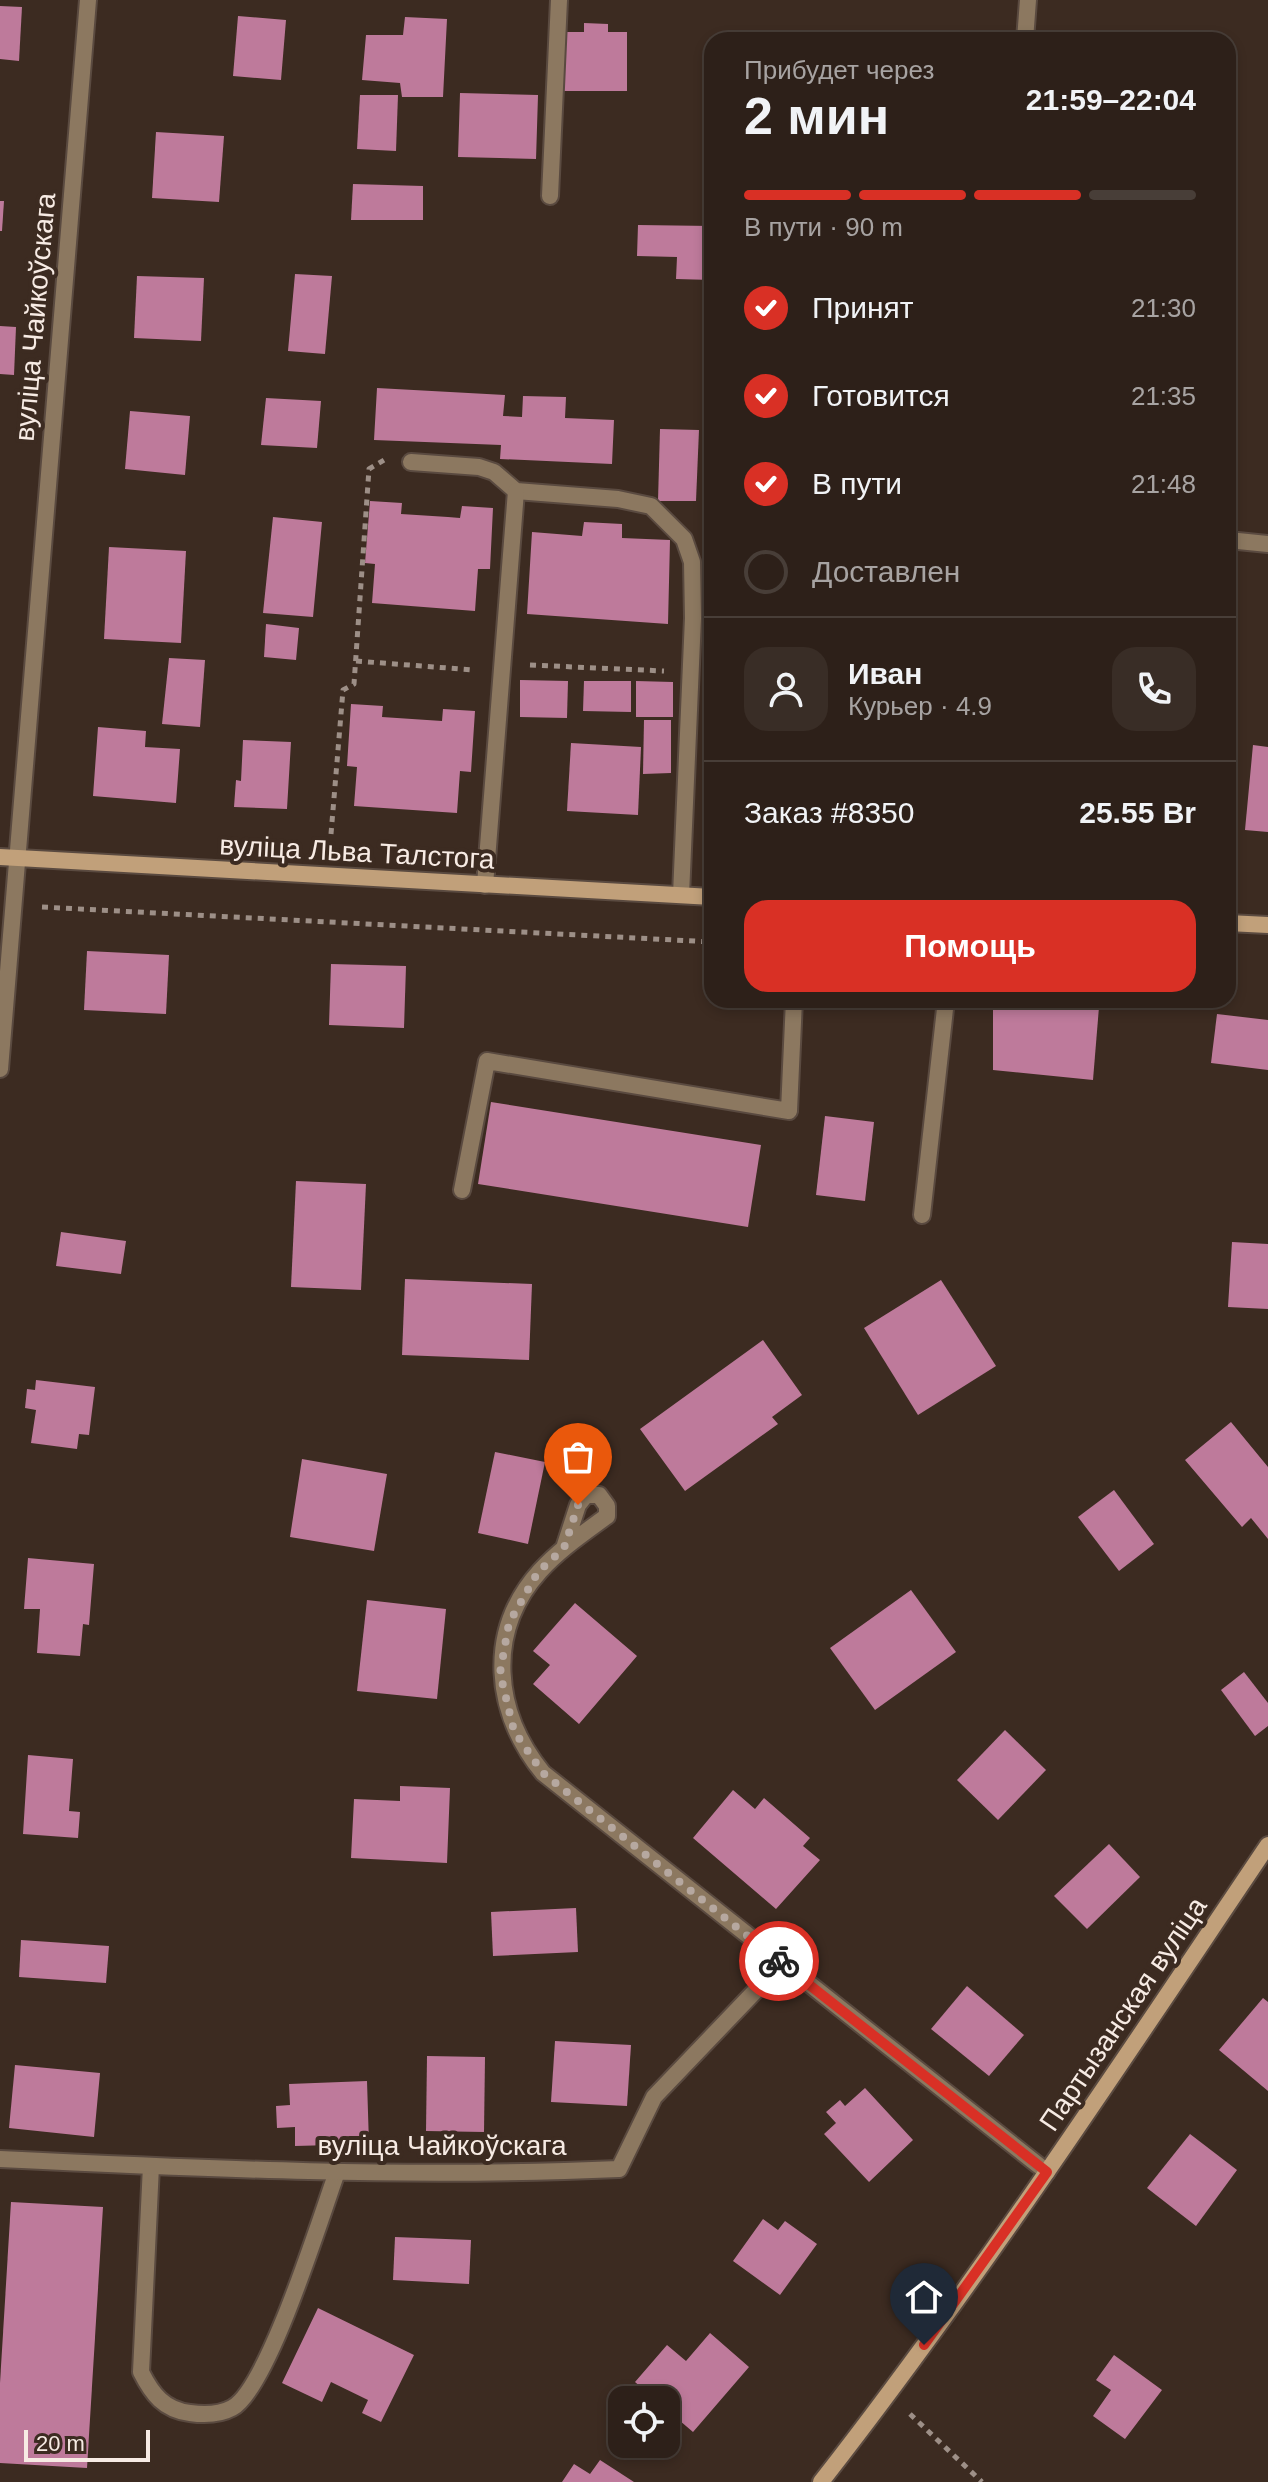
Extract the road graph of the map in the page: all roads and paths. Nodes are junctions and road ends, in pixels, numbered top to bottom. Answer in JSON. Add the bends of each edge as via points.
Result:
{"nodes":[{"id":1,"x":88,"y":0,"type":"edge"},
{"id":2,"x":559,"y":0,"type":"edge"},
{"id":3,"x":1028,"y":0,"type":"edge"},
{"id":4,"x":1026,"y":32,"type":"edge"},
{"id":5,"x":550,"y":196,"type":"dead end"},
{"id":6,"x":411,"y":462,"type":"joint"},
{"id":7,"x":516,"y":491,"type":"junction"},
{"id":8,"x":1236,"y":541,"type":"edge"},
{"id":9,"x":1268,"y":544,"type":"edge"},
{"id":10,"x":331,"y":834,"type":"dead end"},
{"id":11,"x":8,"y":857,"type":"edge"},
{"id":12,"x":485,"y":885,"type":"junction"},
{"id":13,"x":681,"y":895,"type":"junction"},
{"id":14,"x":704,"y":896,"type":"edge"},
{"id":15,"x":12,"y":906,"type":"junction"},
{"id":16,"x":1236,"y":923,"type":"edge"},
{"id":17,"x":1268,"y":925,"type":"edge"},
{"id":18,"x":704,"y":942,"type":"edge"},
{"id":19,"x":794,"y":1008,"type":"edge"},
{"id":20,"x":945,"y":1008,"type":"edge"},
{"id":21,"x":0,"y":1069,"type":"edge"},
{"id":22,"x":462,"y":1190,"type":"dead end"},
{"id":23,"x":922,"y":1215,"type":"dead end"},
{"id":24,"x":564,"y":1548,"type":"dead end"},
{"id":25,"x":1268,"y":1845,"type":"edge"},
{"id":26,"x":782,"y":1963,"type":"junction"},
{"id":27,"x":0,"y":2159,"type":"edge"},
{"id":28,"x":151,"y":2166,"type":"junction"},
{"id":29,"x":337,"y":2172,"type":"junction"},
{"id":30,"x":1047,"y":2172,"type":"junction"},
{"id":31,"x":889,"y":2394,"type":"junction"},
{"id":32,"x":821,"y":2482,"type":"edge"},
{"id":33,"x":982,"y":2482,"type":"edge"}],
"edges":[{"from":1,"to":11,"type":"street","name":"вуліца Чайкоўскага"},
{"from":2,"to":5,"type":"street"},
{"from":3,"to":4,"type":"street"},
{"from":6,"to":7,"type":"street","via":[[479,467]]},
{"from":6,"to":10,"type":"path","via":[[381,460],[369,469],[354,684],[343,690]]},
{"from":7,"to":12,"type":"street"},
{"from":7,"to":13,"type":"street","via":[[651,506],[684,539],[692,562],[693,618]]},
{"from":8,"to":9,"type":"street"},
{"from":11,"to":12,"type":"main road","name":"вуліца Льва Талстога"},
{"from":11,"to":15,"type":"street","name":"вуліца Чайкоўскага"},
{"from":12,"to":13,"type":"main road","name":"вуліца Льва Талстога"},
{"from":13,"to":14,"type":"main road","name":"вуліца Льва Талстога"},
{"from":15,"to":18,"type":"path"},
{"from":15,"to":21,"type":"street","name":"вуліца Чайкоўскага"},
{"from":16,"to":17,"type":"main road"},
{"from":19,"to":22,"type":"street","via":[[789,1111],[487,1061]]},
{"from":20,"to":23,"type":"street"},
{"from":24,"to":26,"type":"street","via":[[538,1572],[519,1602],[502,1647],[500,1673],[514,1731],[543,1773]]},
{"from":25,"to":30,"type":"main road","name":"Партызанская вуліца"},
{"from":26,"to":29,"type":"street","name":"вуліца Чайкоўскага","via":[[654,2097],[619,2169]]},
{"from":26,"to":30,"type":"street"},
{"from":27,"to":28,"type":"street","name":"вуліца Чайкоўскага"},
{"from":28,"to":29,"type":"street","name":"вуліца Чайкоўскага"},
{"from":28,"to":29,"type":"street","via":[[141,2372],[152,2394],[176,2411],[207,2416],[233,2408],[249,2391],[282,2323]]},
{"from":30,"to":31,"type":"main road","name":"Партызанская вуліца"},
{"from":31,"to":32,"type":"main road","name":"Партызанская вуліца"},
{"from":31,"to":33,"type":"path"}]}
